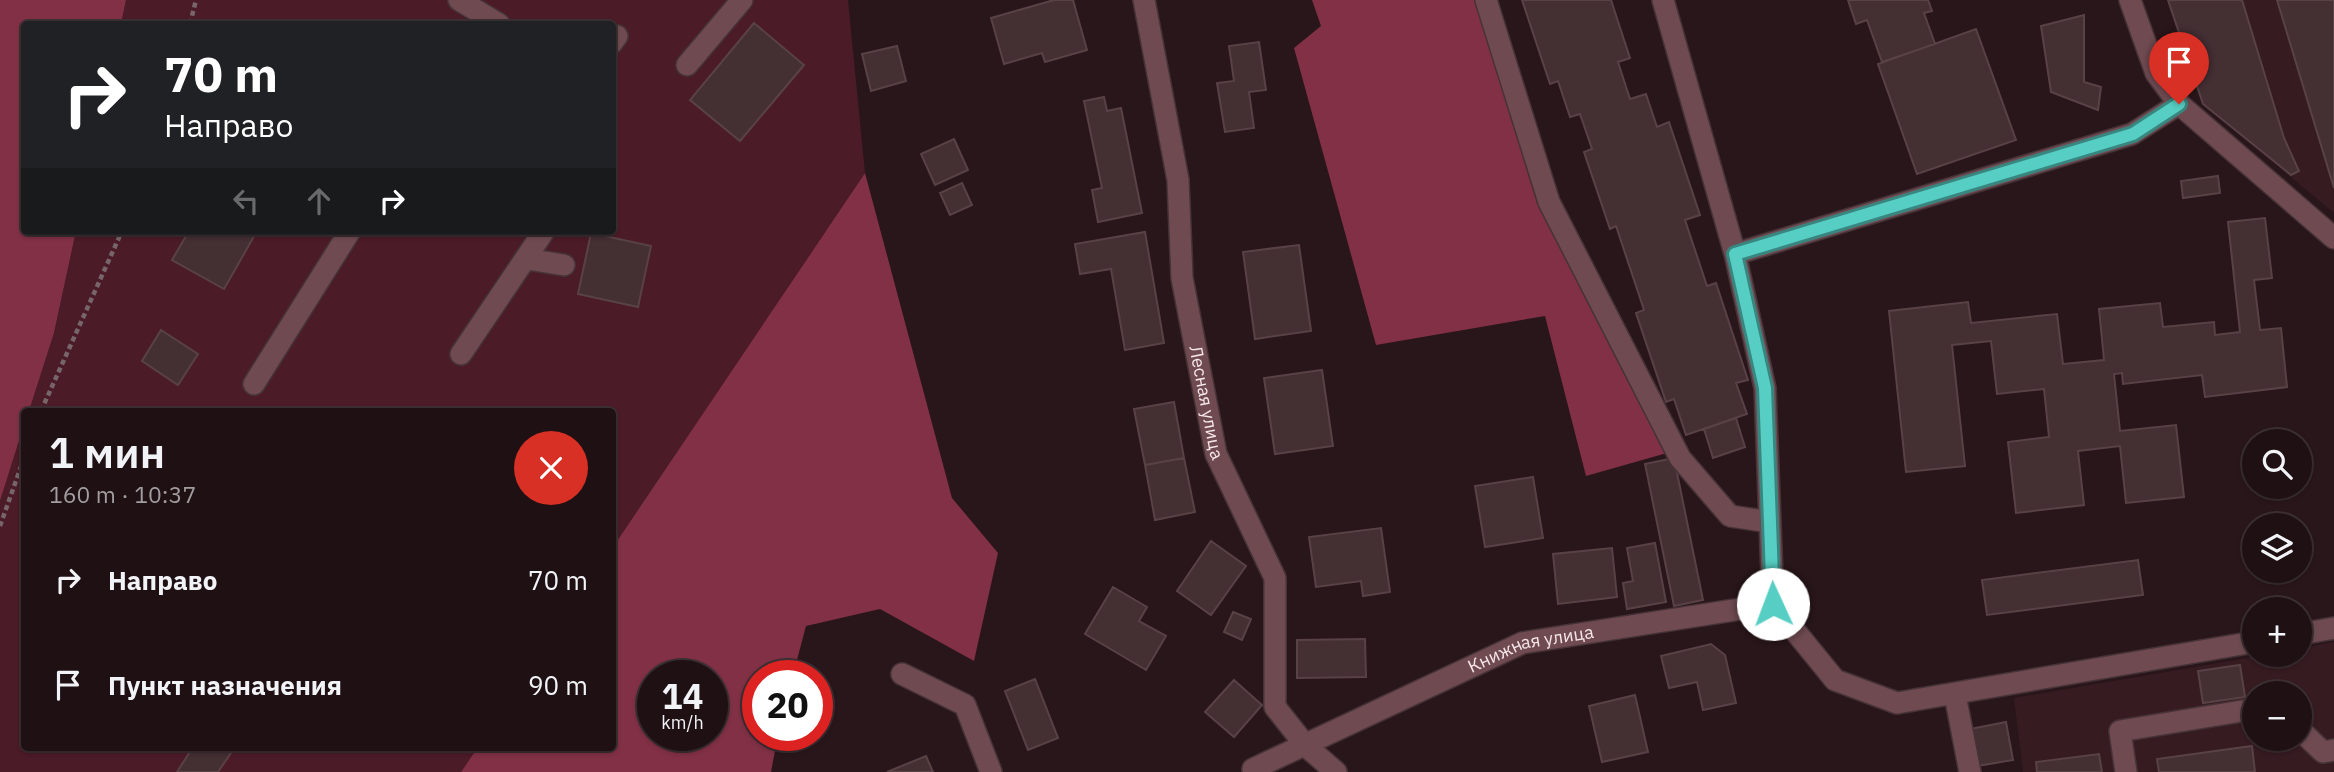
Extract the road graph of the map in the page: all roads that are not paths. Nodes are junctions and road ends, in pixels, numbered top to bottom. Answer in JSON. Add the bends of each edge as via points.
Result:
{"nodes":[{"id":1,"x":459,"y":0,"type":"edge"},
{"id":2,"x":742,"y":0,"type":"edge"},
{"id":3,"x":1144,"y":0,"type":"edge"},
{"id":4,"x":1486,"y":0,"type":"edge"},
{"id":5,"x":1662,"y":0,"type":"edge"},
{"id":6,"x":2130,"y":0,"type":"edge"},
{"id":7,"x":488,"y":16,"type":"edge"},
{"id":8,"x":687,"y":65,"type":"dead end"},
{"id":9,"x":2179,"y":104,"type":"junction"},
{"id":10,"x":347,"y":235,"type":"edge"},
{"id":11,"x":542,"y":235,"type":"edge"},
{"id":12,"x":2334,"y":238,"type":"edge"},
{"id":13,"x":1735,"y":254,"type":"junction"},
{"id":14,"x":527,"y":259,"type":"junction"},
{"id":15,"x":564,"y":265,"type":"dead end"},
{"id":16,"x":461,"y":354,"type":"dead end"},
{"id":17,"x":254,"y":384,"type":"dead end"},
{"id":18,"x":1770,"y":522,"type":"junction"},
{"id":19,"x":1773,"y":604,"type":"junction"},
{"id":20,"x":2334,"y":628,"type":"edge"},
{"id":21,"x":2312,"y":632,"type":"edge"},
{"id":22,"x":2242,"y":644,"type":"edge"},
{"id":23,"x":902,"y":674,"type":"dead end"},
{"id":24,"x":1955,"y":695,"type":"junction"},
{"id":25,"x":2242,"y":711,"type":"edge"},
{"id":26,"x":2312,"y":741,"type":"edge"},
{"id":27,"x":1306,"y":746,"type":"junction"},
{"id":28,"x":2334,"y":750,"type":"edge"},
{"id":29,"x":1250,"y":770,"type":"edge"},
{"id":30,"x":991,"y":772,"type":"edge"},
{"id":31,"x":1336,"y":772,"type":"edge"},
{"id":32,"x":1970,"y":772,"type":"edge"},
{"id":33,"x":2126,"y":772,"type":"edge"}],
"edges":[{"from":1,"to":7,"type":"street"},
{"from":2,"to":8,"type":"street"},
{"from":3,"to":27,"type":"street","name":"Лесная улица","via":[[1178,180],[1182,278],[1216,454],[1275,578],[1275,708]]},
{"from":4,"to":18,"type":"street","via":[[1549,202],[1680,458],[1730,516]]},
{"from":5,"to":13,"type":"street"},
{"from":6,"to":9,"type":"street","via":[[2156,73]]},
{"from":9,"to":12,"type":"street"},
{"from":9,"to":13,"type":"street","via":[[2133,134]]},
{"from":10,"to":17,"type":"street"},
{"from":11,"to":14,"type":"street"},
{"from":13,"to":18,"type":"street","via":[[1765,388]]},
{"from":14,"to":15,"type":"street"},
{"from":14,"to":16,"type":"street"},
{"from":18,"to":19,"type":"street"},
{"from":19,"to":24,"type":"street","via":[[1835,680],[1897,704]]},
{"from":19,"to":27,"type":"street","name":"Книжная улица","via":[[1522,643]]},
{"from":20,"to":21,"type":"street"},
{"from":22,"to":24,"type":"street"},
{"from":23,"to":30,"type":"street","via":[[965,705]]},
{"from":24,"to":32,"type":"street"},
{"from":25,"to":33,"type":"street","via":[[2120,731]]},
{"from":26,"to":28,"type":"street","via":[[2323,752]]},
{"from":27,"to":29,"type":"street","name":"Книжная улица"},
{"from":27,"to":31,"type":"street","name":"Лесная улица"}]}
